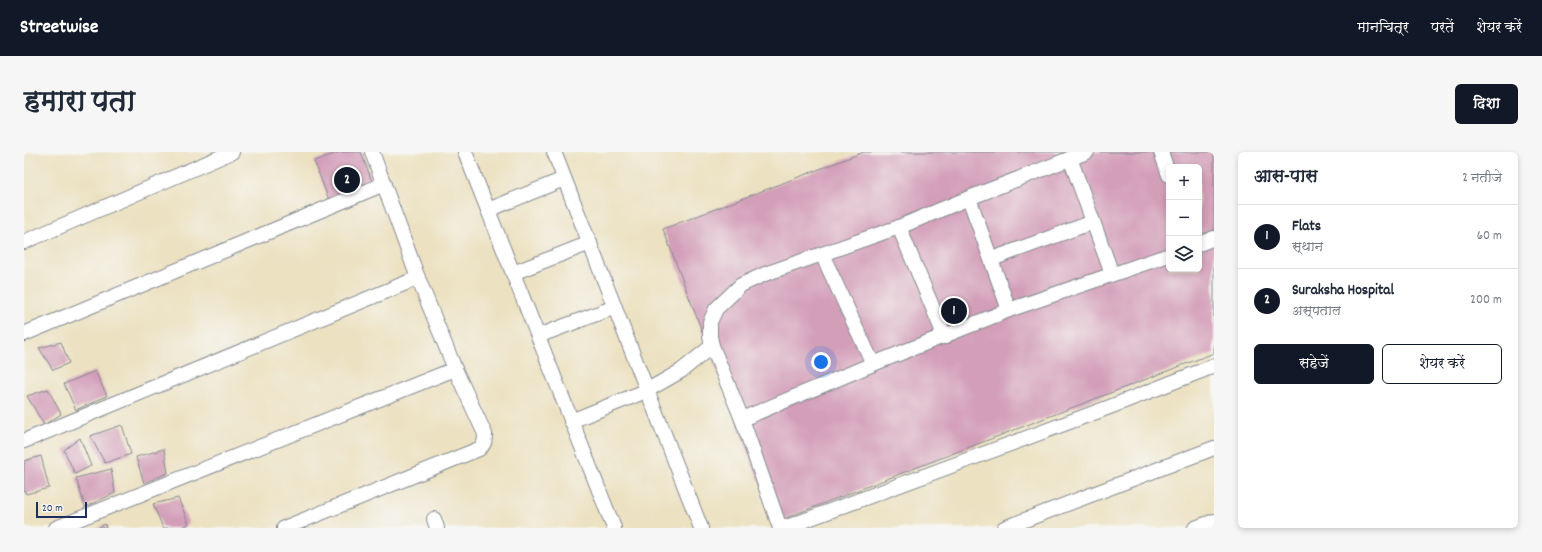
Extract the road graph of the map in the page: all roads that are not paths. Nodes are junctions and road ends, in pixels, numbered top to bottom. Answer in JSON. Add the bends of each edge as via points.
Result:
{"nodes":[{"id":1,"x":232,"y":152,"type":"edge"},
{"id":2,"x":372,"y":152,"type":"edge"},
{"id":3,"x":465,"y":152,"type":"edge"},
{"id":4,"x":554,"y":152,"type":"edge"},
{"id":5,"x":1087,"y":152,"type":"edge"},
{"id":6,"x":1161,"y":152,"type":"edge"},
{"id":7,"x":1070,"y":158,"type":"junction"},
{"id":8,"x":1166,"y":166,"type":"edge"},
{"id":9,"x":564,"y":178,"type":"junction"},
{"id":10,"x":384,"y":184,"type":"junction"},
{"id":11,"x":969,"y":198,"type":"junction"},
{"id":12,"x":488,"y":210,"type":"junction"},
{"id":13,"x":1093,"y":222,"type":"junction"},
{"id":14,"x":899,"y":228,"type":"junction"},
{"id":15,"x":1214,"y":238,"type":"edge"},
{"id":16,"x":24,"y":242,"type":"edge"},
{"id":17,"x":590,"y":243,"type":"junction"},
{"id":18,"x":1202,"y":243,"type":"edge"},
{"id":19,"x":822,"y":254,"type":"junction"},
{"id":20,"x":1166,"y":256,"type":"edge"},
{"id":21,"x":992,"y":259,"type":"junction"},
{"id":22,"x":513,"y":273,"type":"junction"},
{"id":23,"x":1112,"y":274,"type":"junction"},
{"id":24,"x":418,"y":278,"type":"junction"},
{"id":25,"x":615,"y":307,"type":"junction"},
{"id":26,"x":1009,"y":310,"type":"junction"},
{"id":27,"x":24,"y":334,"type":"edge"},
{"id":28,"x":538,"y":336,"type":"junction"},
{"id":29,"x":945,"y":337,"type":"junction"},
{"id":30,"x":712,"y":346,"type":"junction"},
{"id":31,"x":873,"y":364,"type":"junction"},
{"id":32,"x":1214,"y":366,"type":"edge"},
{"id":33,"x":455,"y":369,"type":"junction"},
{"id":34,"x":646,"y":391,"type":"junction"},
{"id":35,"x":742,"y":419,"type":"junction"},
{"id":36,"x":571,"y":421,"type":"junction"},
{"id":37,"x":24,"y":441,"type":"edge"},
{"id":38,"x":1214,"y":448,"type":"edge"},
{"id":39,"x":1214,"y":521,"type":"edge"},
{"id":40,"x":56,"y":528,"type":"edge"},
{"id":41,"x":284,"y":528,"type":"edge"},
{"id":42,"x":614,"y":528,"type":"edge"},
{"id":43,"x":701,"y":528,"type":"edge"},
{"id":44,"x":780,"y":528,"type":"edge"},
{"id":45,"x":784,"y":528,"type":"edge"},
{"id":46,"x":1004,"y":528,"type":"edge"},
{"id":47,"x":1195,"y":528,"type":"edge"}],
"edges":[{"from":1,"to":16,"type":"street"},
{"from":2,"to":10,"type":"street"},
{"from":3,"to":12,"type":"street"},
{"from":4,"to":9,"type":"street"},
{"from":5,"to":7,"type":"street"},
{"from":6,"to":8,"type":"street"},
{"from":7,"to":11,"type":"street"},
{"from":7,"to":13,"type":"street"},
{"from":9,"to":12,"type":"street"},
{"from":9,"to":17,"type":"street"},
{"from":10,"to":24,"type":"street"},
{"from":10,"to":27,"type":"street"},
{"from":11,"to":14,"type":"street"},
{"from":11,"to":21,"type":"street"},
{"from":12,"to":22,"type":"street"},
{"from":13,"to":21,"type":"street"},
{"from":13,"to":23,"type":"street"},
{"from":14,"to":19,"type":"street"},
{"from":14,"to":29,"type":"street"},
{"from":15,"to":18,"type":"street"},
{"from":17,"to":22,"type":"street"},
{"from":17,"to":25,"type":"street"},
{"from":19,"to":30,"type":"street","via":[[765,274],[741,285],[729,295],[716,309],[710,322]]},
{"from":19,"to":31,"type":"street"},
{"from":20,"to":23,"type":"street"},
{"from":21,"to":26,"type":"street"},
{"from":22,"to":28,"type":"street"},
{"from":23,"to":26,"type":"street"},
{"from":24,"to":33,"type":"street"},
{"from":24,"to":37,"type":"street"},
{"from":25,"to":28,"type":"street"},
{"from":25,"to":34,"type":"street"},
{"from":26,"to":29,"type":"street"},
{"from":28,"to":36,"type":"street"},
{"from":29,"to":31,"type":"street"},
{"from":30,"to":34,"type":"street","via":[[681,371]]},
{"from":30,"to":35,"type":"street"},
{"from":31,"to":35,"type":"street"},
{"from":32,"to":45,"type":"street"},
{"from":33,"to":40,"type":"street"},
{"from":33,"to":41,"type":"street","via":[[485,434],[484,445],[479,450]]},
{"from":34,"to":36,"type":"street"},
{"from":34,"to":43,"type":"street"},
{"from":35,"to":44,"type":"street"},
{"from":36,"to":42,"type":"street"},
{"from":38,"to":46,"type":"street"},
{"from":39,"to":47,"type":"street"}]}
